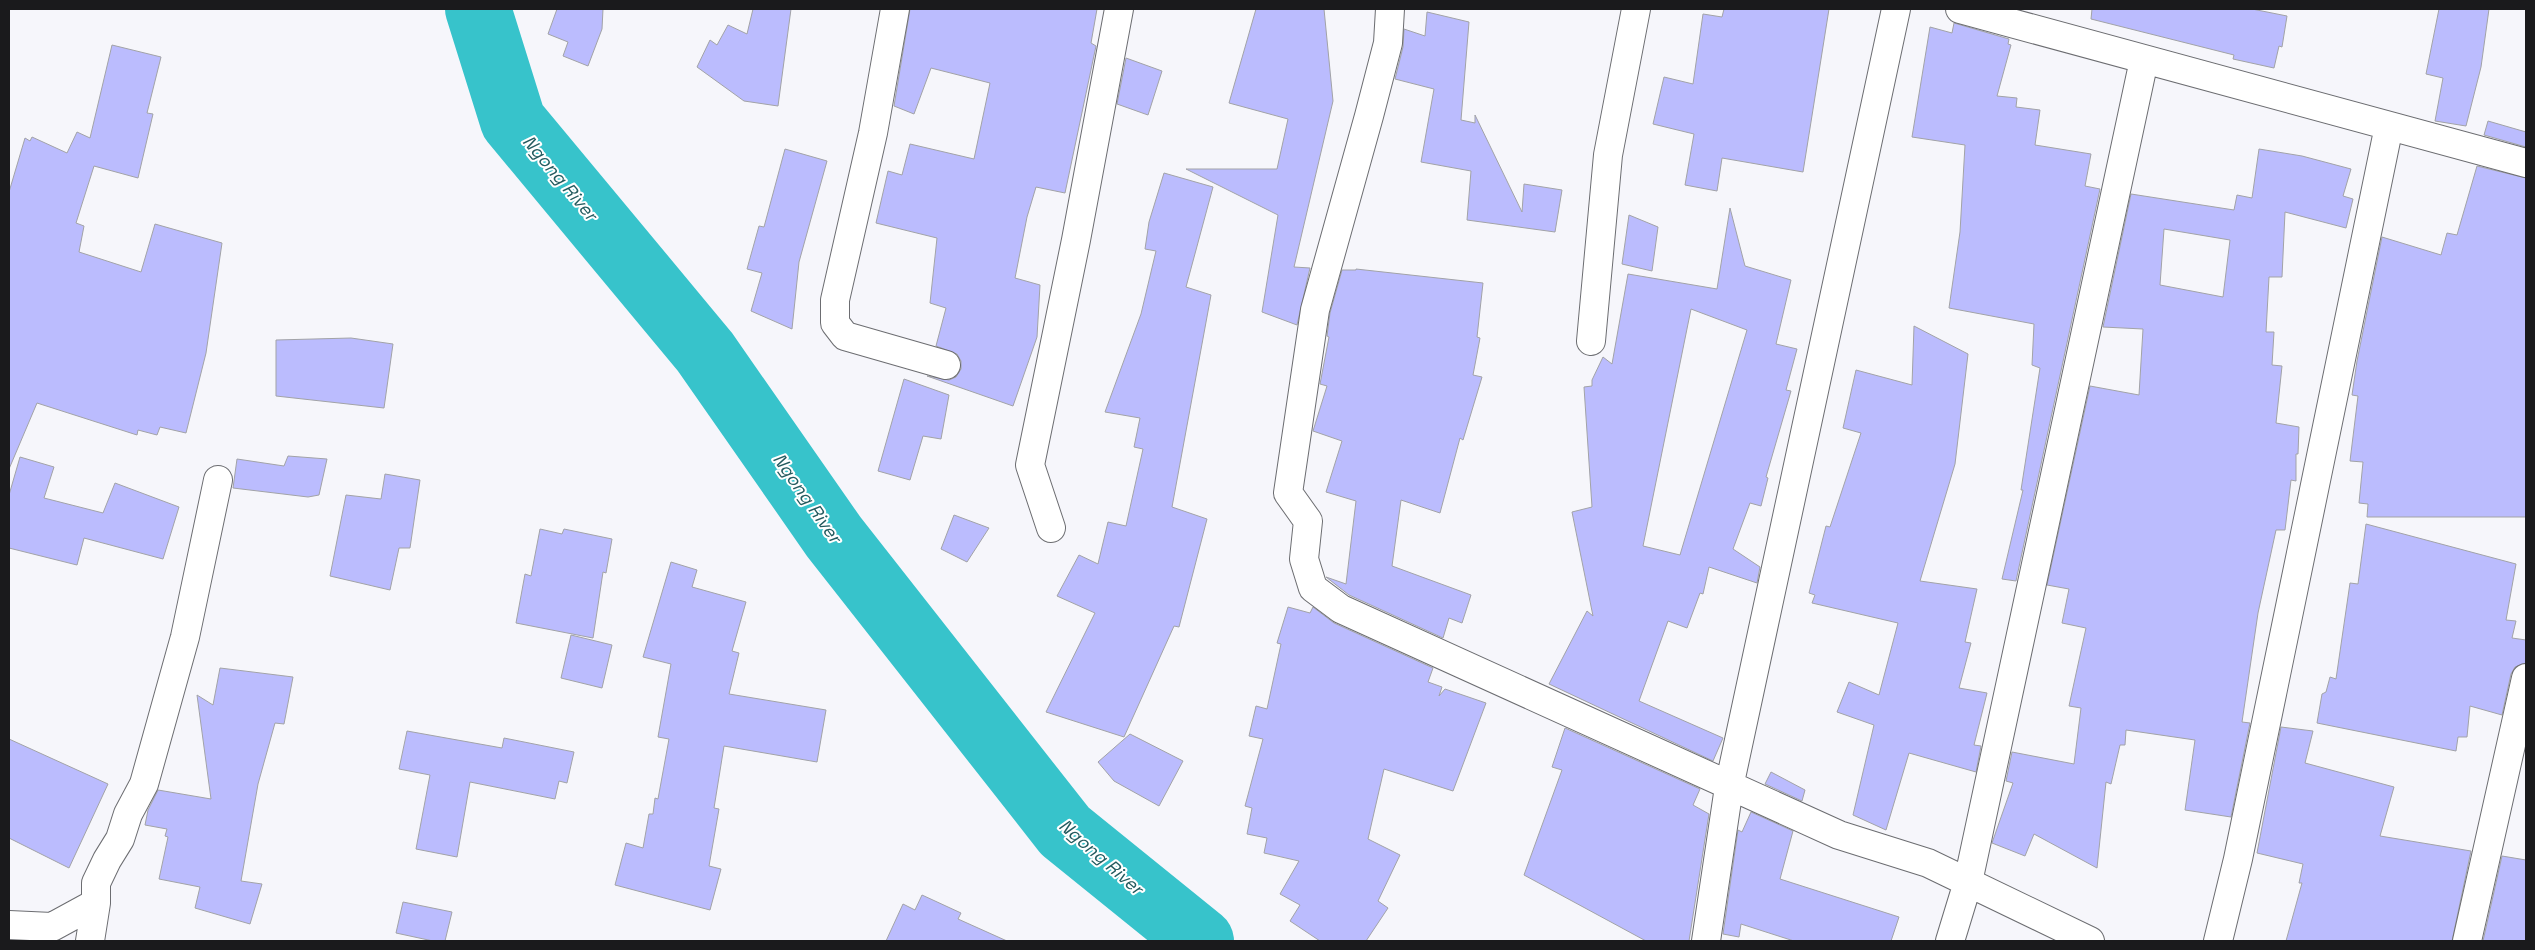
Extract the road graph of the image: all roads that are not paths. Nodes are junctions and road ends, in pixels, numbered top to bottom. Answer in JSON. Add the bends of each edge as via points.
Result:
{"nodes":[{"id":1,"x":895,"y":9,"type":"edge"},
{"id":2,"x":1119,"y":9,"type":"edge"},
{"id":3,"x":1390,"y":9,"type":"edge"},
{"id":4,"x":1636,"y":9,"type":"edge"},
{"id":5,"x":1896,"y":9,"type":"edge"},
{"id":6,"x":1960,"y":9,"type":"edge"},
{"id":7,"x":2144,"y":60,"type":"junction"},
{"id":8,"x":2389,"y":126,"type":"junction"},
{"id":9,"x":2526,"y":163,"type":"edge"},
{"id":10,"x":1591,"y":341,"type":"dead end"},
{"id":11,"x":946,"y":365,"type":"dead end"},
{"id":12,"x":218,"y":480,"type":"dead end"},
{"id":13,"x":1051,"y":528,"type":"dead end"},
{"id":14,"x":2526,"y":678,"type":"edge"},
{"id":15,"x":1729,"y":787,"type":"junction"},
{"id":16,"x":1968,"y":882,"type":"junction"},
{"id":17,"x":96,"y":903,"type":"junction"},
{"id":18,"x":9,"y":925,"type":"edge"},
{"id":19,"x":90,"y":941,"type":"edge"},
{"id":20,"x":1706,"y":941,"type":"edge"},
{"id":21,"x":1950,"y":941,"type":"edge"},
{"id":22,"x":2090,"y":941,"type":"edge"},
{"id":23,"x":2218,"y":941,"type":"edge"},
{"id":24,"x":2466,"y":941,"type":"edge"}],
"edges":[{"from":1,"to":11,"type":"street","via":[[873,133],[835,300],[835,323],[845,336]]},
{"from":2,"to":13,"type":"street","via":[[1030,465]]},
{"from":3,"to":15,"type":"street","via":[[1388,42],[1314,310],[1288,493],[1308,521],[1304,559],[1313,588],[1341,609]]},
{"from":4,"to":10,"type":"street","via":[[1608,155]]},
{"from":5,"to":15,"type":"street"},
{"from":6,"to":7,"type":"street"},
{"from":7,"to":8,"type":"street"},
{"from":7,"to":16,"type":"street"},
{"from":8,"to":9,"type":"street"},
{"from":8,"to":23,"type":"street","via":[[2238,859]]},
{"from":12,"to":17,"type":"street","via":[[184,637],[144,784],[96,883]]},
{"from":14,"to":24,"type":"street"},
{"from":15,"to":16,"type":"street","via":[[1840,835],[1928,863]]},
{"from":15,"to":20,"type":"street"},
{"from":16,"to":21,"type":"street"},
{"from":16,"to":22,"type":"street"},
{"from":17,"to":18,"type":"street","via":[[52,927]]},
{"from":17,"to":19,"type":"street"}]}
